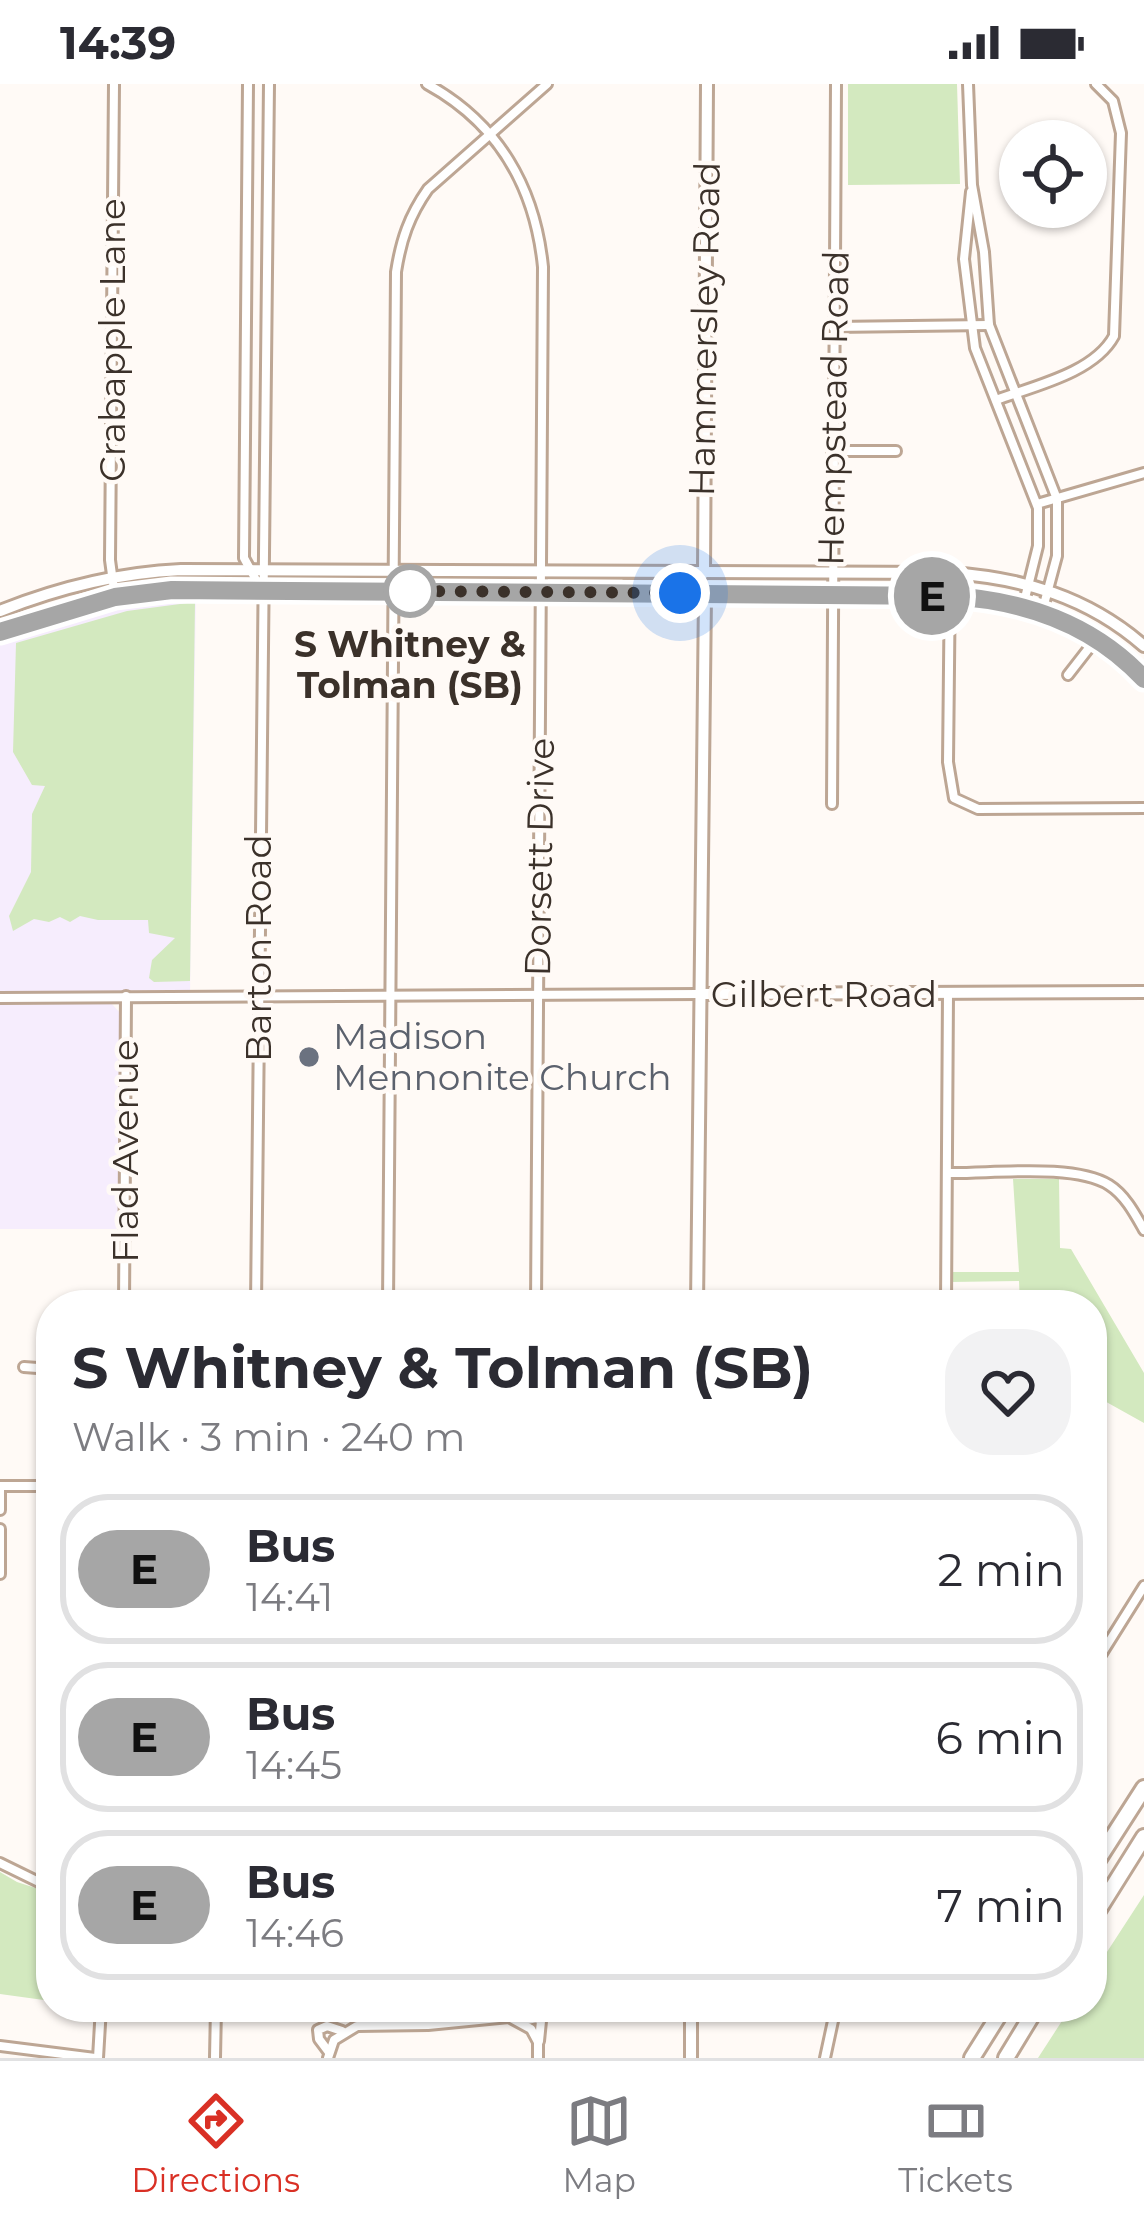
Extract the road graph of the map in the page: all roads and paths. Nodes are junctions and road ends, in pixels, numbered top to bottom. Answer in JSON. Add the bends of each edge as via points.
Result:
{"nodes":[{"id":1,"x":114,"y":84,"type":"edge"},
{"id":2,"x":248,"y":84,"type":"edge"},
{"id":3,"x":269,"y":84,"type":"edge"},
{"id":4,"x":427,"y":84,"type":"edge"},
{"id":5,"x":547,"y":84,"type":"edge"},
{"id":6,"x":706,"y":84,"type":"edge"},
{"id":7,"x":836,"y":84,"type":"edge"},
{"id":8,"x":968,"y":84,"type":"edge"},
{"id":9,"x":1096,"y":84,"type":"edge"},
{"id":10,"x":490,"y":133,"type":"junction"},
{"id":11,"x":972,"y":185,"type":"junction"},
{"id":12,"x":989,"y":325,"type":"junction"},
{"id":13,"x":833,"y":327,"type":"junction"},
{"id":14,"x":970,"y":327,"type":"junction"},
{"id":15,"x":1014,"y":393,"type":"junction"},
{"id":16,"x":996,"y":400,"type":"junction"},
{"id":17,"x":832,"y":451,"type":"junction"},
{"id":18,"x":896,"y":451,"type":"dead end"},
{"id":19,"x":1144,"y":472,"type":"edge"},
{"id":20,"x":1057,"y":499,"type":"junction"},
{"id":21,"x":1037,"y":504,"type":"junction"},
{"id":22,"x":248,"y":570,"type":"junction"},
{"id":23,"x":263,"y":570,"type":"junction"},
{"id":24,"x":395,"y":572,"type":"junction"},
{"id":25,"x":542,"y":572,"type":"junction"},
{"id":26,"x":831,"y":572,"type":"junction"},
{"id":27,"x":704,"y":573,"type":"junction"},
{"id":28,"x":950,"y":573,"type":"junction"},
{"id":29,"x":112,"y":575,"type":"junction"},
{"id":30,"x":1029,"y":583,"type":"junction"},
{"id":31,"x":1048,"y":590,"type":"junction"},
{"id":32,"x":262,"y":591,"type":"junction"},
{"id":33,"x":394,"y":591,"type":"junction"},
{"id":34,"x":541,"y":591,"type":"junction"},
{"id":35,"x":589,"y":592,"type":"junction"},
{"id":36,"x":705,"y":595,"type":"junction"},
{"id":37,"x":949,"y":596,"type":"junction"},
{"id":38,"x":115,"y":597,"type":"junction"},
{"id":39,"x":831,"y":597,"type":"junction"},
{"id":40,"x":1022,"y":606,"type":"junction"},
{"id":41,"x":0,"y":610,"type":"edge"},
{"id":42,"x":1042,"y":612,"type":"junction"},
{"id":43,"x":0,"y":632,"type":"edge"},
{"id":44,"x":1096,"y":639,"type":"junction"},
{"id":45,"x":1144,"y":646,"type":"edge"},
{"id":46,"x":1068,"y":675,"type":"dead end"},
{"id":47,"x":1144,"y":679,"type":"edge"},
{"id":48,"x":832,"y":804,"type":"dead end"},
{"id":49,"x":1144,"y":808,"type":"edge"},
{"id":50,"x":1144,"y":992,"type":"edge"},
{"id":51,"x":699,"y":994,"type":"junction"},
{"id":52,"x":948,"y":994,"type":"junction"},
{"id":53,"x":390,"y":995,"type":"junction"},
{"id":54,"x":537,"y":995,"type":"junction"},
{"id":55,"x":126,"y":996,"type":"junction"},
{"id":56,"x":257,"y":996,"type":"junction"},
{"id":57,"x":0,"y":998,"type":"edge"},
{"id":58,"x":947,"y":1173,"type":"junction"},
{"id":59,"x":1144,"y":1230,"type":"edge"},
{"id":60,"x":124,"y":1290,"type":"edge"},
{"id":61,"x":256,"y":1290,"type":"edge"},
{"id":62,"x":388,"y":1290,"type":"edge"},
{"id":63,"x":536,"y":1290,"type":"edge"},
{"id":64,"x":697,"y":1290,"type":"edge"},
{"id":65,"x":946,"y":1290,"type":"edge"},
{"id":66,"x":24,"y":1367,"type":"dead end"},
{"id":67,"x":36,"y":1368,"type":"edge"},
{"id":68,"x":0,"y":1486,"type":"edge"},
{"id":69,"x":36,"y":1486,"type":"edge"},
{"id":70,"x":0,"y":1510,"type":"edge"},
{"id":71,"x":0,"y":1529,"type":"edge"},
{"id":72,"x":0,"y":1574,"type":"edge"},
{"id":73,"x":1144,"y":1586,"type":"edge"},
{"id":74,"x":1107,"y":1645,"type":"edge"},
{"id":75,"x":1144,"y":1789,"type":"edge"},
{"id":76,"x":1144,"y":1837,"type":"edge"},
{"id":77,"x":1107,"y":1846,"type":"edge"},
{"id":78,"x":0,"y":1863,"type":"edge"},
{"id":79,"x":36,"y":1881,"type":"edge"},
{"id":80,"x":1107,"y":1896,"type":"edge"},
{"id":81,"x":100,"y":2022,"type":"edge"},
{"id":82,"x":216,"y":2022,"type":"edge"},
{"id":83,"x":463,"y":2022,"type":"edge"},
{"id":84,"x":541,"y":2022,"type":"edge"},
{"id":85,"x":691,"y":2022,"type":"edge"},
{"id":86,"x":833,"y":2022,"type":"edge"},
{"id":87,"x":995,"y":2022,"type":"edge"},
{"id":88,"x":1028,"y":2022,"type":"edge"},
{"id":89,"x":344,"y":2031,"type":"junction"},
{"id":90,"x":0,"y":2046,"type":"edge"},
{"id":91,"x":328,"y":2055,"type":"edge"},
{"id":92,"x":96,"y":2058,"type":"edge"},
{"id":93,"x":215,"y":2058,"type":"edge"},
{"id":94,"x":538,"y":2058,"type":"edge"},
{"id":95,"x":691,"y":2058,"type":"edge"},
{"id":96,"x":825,"y":2058,"type":"edge"},
{"id":97,"x":972,"y":2058,"type":"edge"},
{"id":98,"x":1006,"y":2058,"type":"edge"}],
"edges":[{"from":1,"to":29,"type":"street","name":"Crabapple Lane"},
{"from":2,"to":22,"type":"street"},
{"from":3,"to":23,"type":"street","name":"Barton Road"},
{"from":4,"to":10,"type":"street","name":"Dorsett Drive"},
{"from":5,"to":10,"type":"street"},
{"from":6,"to":27,"type":"main road","name":"Hammersley Road"},
{"from":7,"to":13,"type":"street","name":"Hempstead Road"},
{"from":8,"to":11,"type":"street"},
{"from":9,"to":15,"type":"street","via":[[1113,101],[1121,133],[1114,336],[1088,362]]},
{"from":10,"to":24,"type":"street","via":[[428,189],[400,241]]},
{"from":10,"to":25,"type":"street","name":"Dorsett Drive","via":[[522,181],[540,237]]},
{"from":11,"to":12,"type":"street"},
{"from":11,"to":14,"type":"street","via":[[964,242]]},
{"from":12,"to":14,"type":"street"},
{"from":12,"to":15,"type":"street"},
{"from":13,"to":14,"type":"street"},
{"from":13,"to":17,"type":"street","name":"Hempstead Road"},
{"from":14,"to":16,"type":"street"},
{"from":15,"to":16,"type":"street"},
{"from":15,"to":20,"type":"street"},
{"from":16,"to":21,"type":"street"},
{"from":17,"to":18,"type":"street"},
{"from":17,"to":26,"type":"street","name":"Hempstead Road"},
{"from":19,"to":20,"type":"street"},
{"from":20,"to":21,"type":"street"},
{"from":20,"to":31,"type":"street"},
{"from":21,"to":30,"type":"street"},
{"from":22,"to":23,"type":"main road"},
{"from":22,"to":29,"type":"main road"},
{"from":22,"to":32,"type":"street"},
{"from":23,"to":24,"type":"main road"},
{"from":23,"to":32,"type":"street","name":"Barton Road"},
{"from":24,"to":25,"type":"main road"},
{"from":24,"to":33,"type":"street"},
{"from":25,"to":27,"type":"main road"},
{"from":25,"to":34,"type":"street","name":"Dorsett Drive"},
{"from":26,"to":27,"type":"main road"},
{"from":26,"to":28,"type":"main road"},
{"from":26,"to":39,"type":"street","name":"Hempstead Road"},
{"from":27,"to":35,"type":"main road","via":[[692,583]]},
{"from":28,"to":30,"type":"main road"},
{"from":28,"to":37,"type":"street"},
{"from":29,"to":38,"type":"street","name":"Crabapple Lane"},
{"from":29,"to":41,"type":"main road"},
{"from":30,"to":31,"type":"main road"},
{"from":30,"to":40,"type":"street"},
{"from":31,"to":42,"type":"street"},
{"from":31,"to":45,"type":"main road","via":[[1108,618]]},
{"from":32,"to":33,"type":"main road"},
{"from":32,"to":38,"type":"main road"},
{"from":32,"to":56,"type":"street","name":"Barton Road"},
{"from":33,"to":34,"type":"main road"},
{"from":33,"to":53,"type":"street"},
{"from":34,"to":35,"type":"main road"},
{"from":34,"to":54,"type":"street","name":"Dorsett Drive"},
{"from":35,"to":36,"type":"main road"},
{"from":36,"to":39,"type":"main road"},
{"from":36,"to":51,"type":"main road"},
{"from":37,"to":39,"type":"main road"},
{"from":37,"to":40,"type":"main road"},
{"from":37,"to":49,"type":"street","via":[[954,797],[978,808]]},
{"from":38,"to":43,"type":"main road"},
{"from":39,"to":48,"type":"street","name":"Hempstead Road"},
{"from":40,"to":42,"type":"main road"},
{"from":42,"to":44,"type":"main road"},
{"from":44,"to":46,"type":"street"},
{"from":44,"to":47,"type":"main road"},
{"from":50,"to":52,"type":"main road","name":"Gilbert Road"},
{"from":51,"to":52,"type":"main road","name":"Gilbert Road"},
{"from":51,"to":54,"type":"street","name":"Gilbert Road"},
{"from":51,"to":64,"type":"main road"},
{"from":52,"to":58,"type":"street"},
{"from":53,"to":54,"type":"street","name":"Gilbert Road"},
{"from":53,"to":56,"type":"street","name":"Gilbert Road"},
{"from":53,"to":62,"type":"street"},
{"from":54,"to":63,"type":"street","name":"Dorsett Drive"},
{"from":55,"to":56,"type":"street","name":"Gilbert Road"},
{"from":55,"to":57,"type":"street","name":"Gilbert Road"},
{"from":55,"to":60,"type":"street","name":"Flad Avenue"},
{"from":56,"to":61,"type":"street","name":"Barton Road"},
{"from":58,"to":59,"type":"street","via":[[1089,1177],[1111,1185]]},
{"from":58,"to":65,"type":"street"},
{"from":66,"to":67,"type":"street"},
{"from":68,"to":69,"type":"street"},
{"from":68,"to":70,"type":"street"},
{"from":71,"to":72,"type":"street"},
{"from":73,"to":74,"type":"street"},
{"from":75,"to":77,"type":"highway"},
{"from":76,"to":80,"type":"highway"},
{"from":78,"to":79,"type":"street"},
{"from":81,"to":92,"type":"street"},
{"from":82,"to":93,"type":"street"},
{"from":83,"to":89,"type":"street"},
{"from":84,"to":94,"type":"street"},
{"from":85,"to":95,"type":"main road"},
{"from":86,"to":96,"type":"street"},
{"from":87,"to":97,"type":"highway"},
{"from":88,"to":98,"type":"highway"},
{"from":89,"to":91,"type":"street"},
{"from":89,"to":91,"type":"street","via":[[318,2030]]},
{"from":90,"to":92,"type":"street"}]}
